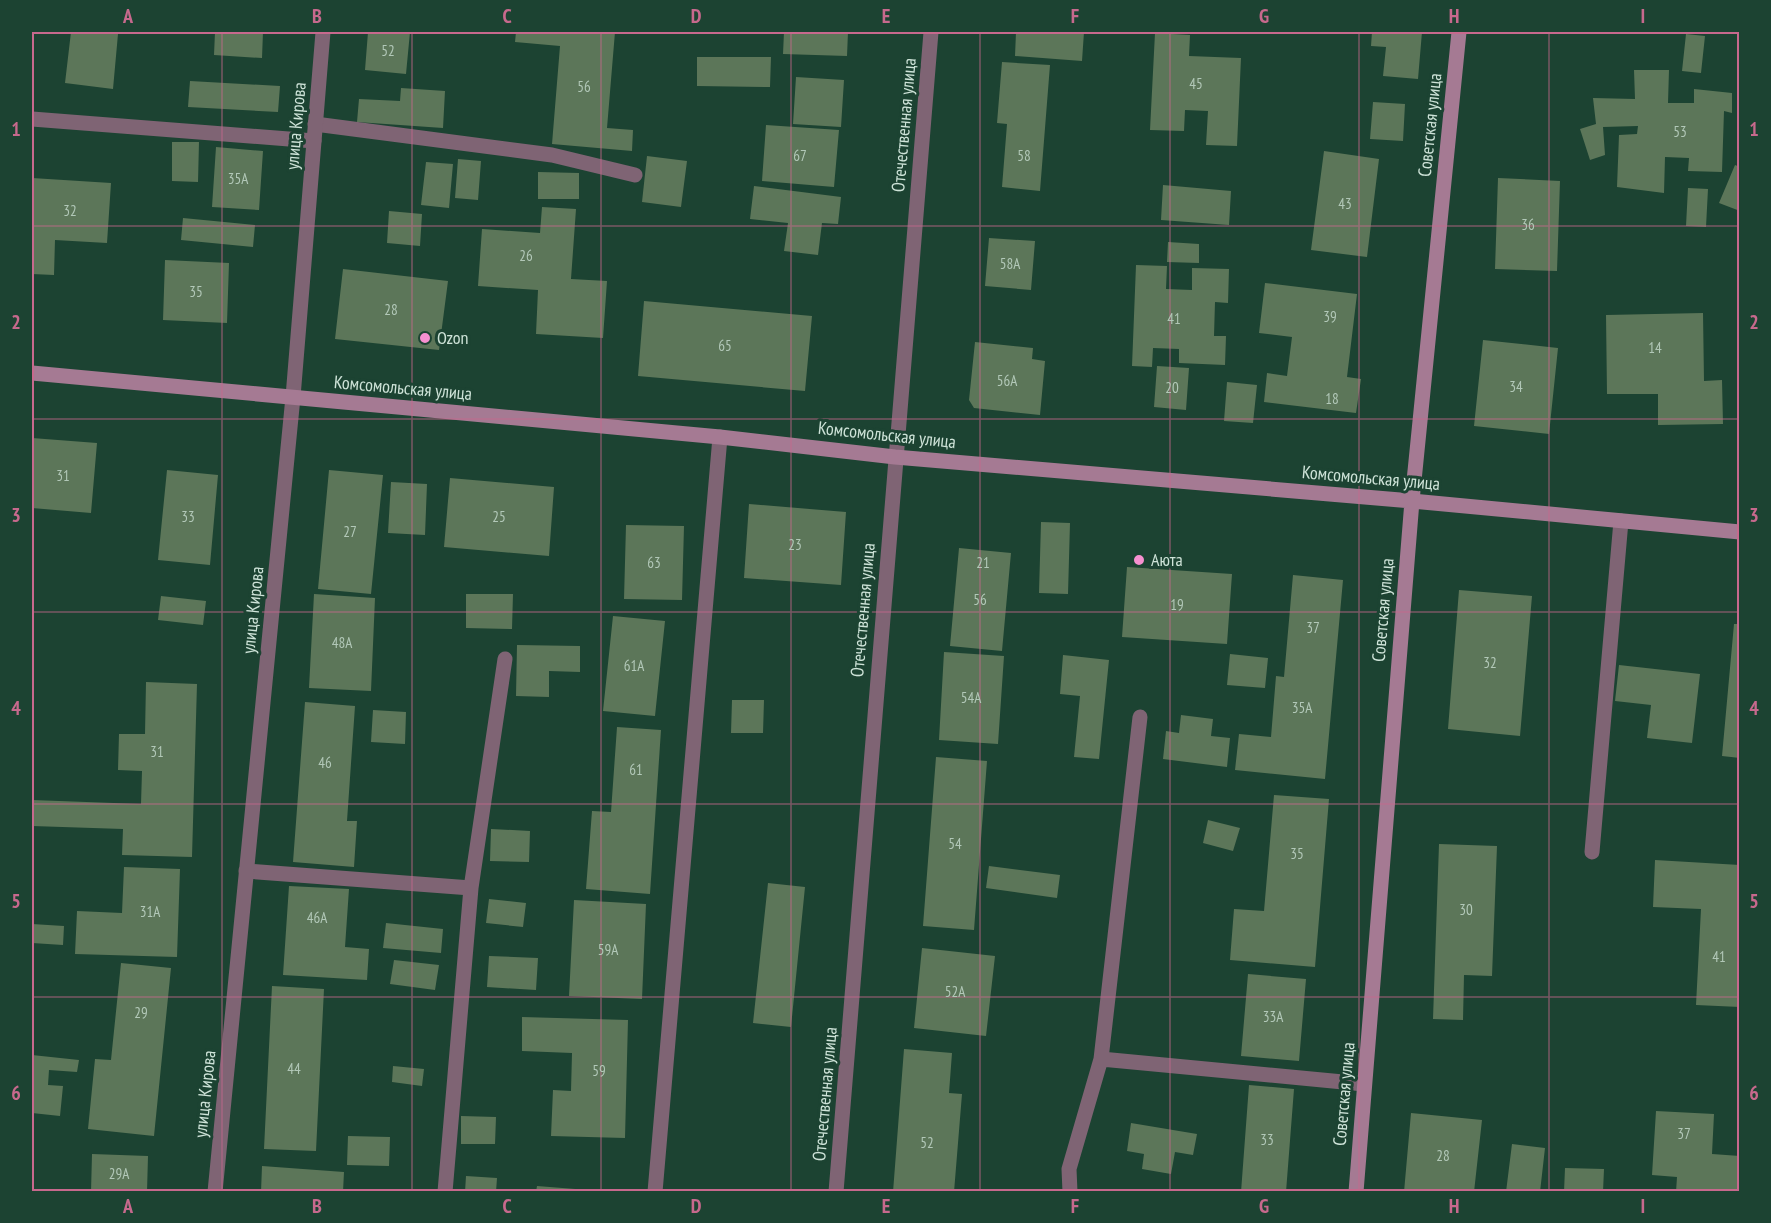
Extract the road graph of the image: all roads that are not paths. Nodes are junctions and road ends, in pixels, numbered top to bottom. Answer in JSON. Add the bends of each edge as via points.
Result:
{"nodes":[{"id":1,"x":323,"y":32,"type":"edge"},
{"id":2,"x":931,"y":32,"type":"edge"},
{"id":3,"x":1459,"y":32,"type":"edge"},
{"id":4,"x":32,"y":119,"type":"edge"},
{"id":5,"x":315,"y":124,"type":"junction"},
{"id":6,"x":314,"y":141,"type":"junction"},
{"id":7,"x":635,"y":175,"type":"dead end"},
{"id":8,"x":32,"y":373,"type":"edge"},
{"id":9,"x":293,"y":397,"type":"junction"},
{"id":10,"x":720,"y":437,"type":"junction"},
{"id":11,"x":895,"y":457,"type":"junction"},
{"id":12,"x":1412,"y":501,"type":"junction"},
{"id":13,"x":1621,"y":521,"type":"junction"},
{"id":14,"x":1740,"y":532,"type":"edge"},
{"id":15,"x":505,"y":658,"type":"dead end"},
{"id":16,"x":1140,"y":717,"type":"dead end"},
{"id":17,"x":1592,"y":852,"type":"dead end"},
{"id":18,"x":246,"y":871,"type":"junction"},
{"id":19,"x":471,"y":888,"type":"junction"},
{"id":20,"x":1101,"y":1059,"type":"junction"},
{"id":21,"x":1365,"y":1084,"type":"junction"},
{"id":22,"x":215,"y":1191,"type":"edge"},
{"id":23,"x":445,"y":1191,"type":"edge"},
{"id":24,"x":655,"y":1191,"type":"edge"},
{"id":25,"x":836,"y":1191,"type":"edge"},
{"id":26,"x":1070,"y":1191,"type":"edge"},
{"id":27,"x":1356,"y":1191,"type":"edge"}],
"edges":[{"from":1,"to":5,"type":"street","name":"улица Кирова"},
{"from":2,"to":11,"type":"street","name":"Отечественная улица"},
{"from":3,"to":12,"type":"main road","name":"Советская улица"},
{"from":4,"to":6,"type":"street"},
{"from":5,"to":6,"type":"street","name":"улица Кирова"},
{"from":5,"to":7,"type":"street","via":[[552,155]]},
{"from":6,"to":9,"type":"street","name":"улица Кирова"},
{"from":8,"to":9,"type":"main road","name":"Комсомольская улица"},
{"from":9,"to":10,"type":"main road","name":"Комсомольская улица"},
{"from":9,"to":18,"type":"street","name":"улица Кирова"},
{"from":10,"to":11,"type":"main road","name":"Комсомольская улица"},
{"from":10,"to":24,"type":"street"},
{"from":11,"to":12,"type":"main road","name":"Комсомольская улица"},
{"from":11,"to":25,"type":"street","name":"Отечественная улица"},
{"from":12,"to":13,"type":"main road","name":"Комсомольская улица"},
{"from":12,"to":21,"type":"main road","name":"Советская улица"},
{"from":13,"to":14,"type":"main road","name":"Комсомольская улица"},
{"from":13,"to":17,"type":"street"},
{"from":15,"to":19,"type":"street"},
{"from":16,"to":20,"type":"street"},
{"from":18,"to":19,"type":"street"},
{"from":18,"to":22,"type":"street","name":"улица Кирова"},
{"from":19,"to":23,"type":"street"},
{"from":20,"to":21,"type":"street"},
{"from":20,"to":26,"type":"street","via":[[1069,1169]]},
{"from":21,"to":27,"type":"main road","name":"Советская улица"}]}
